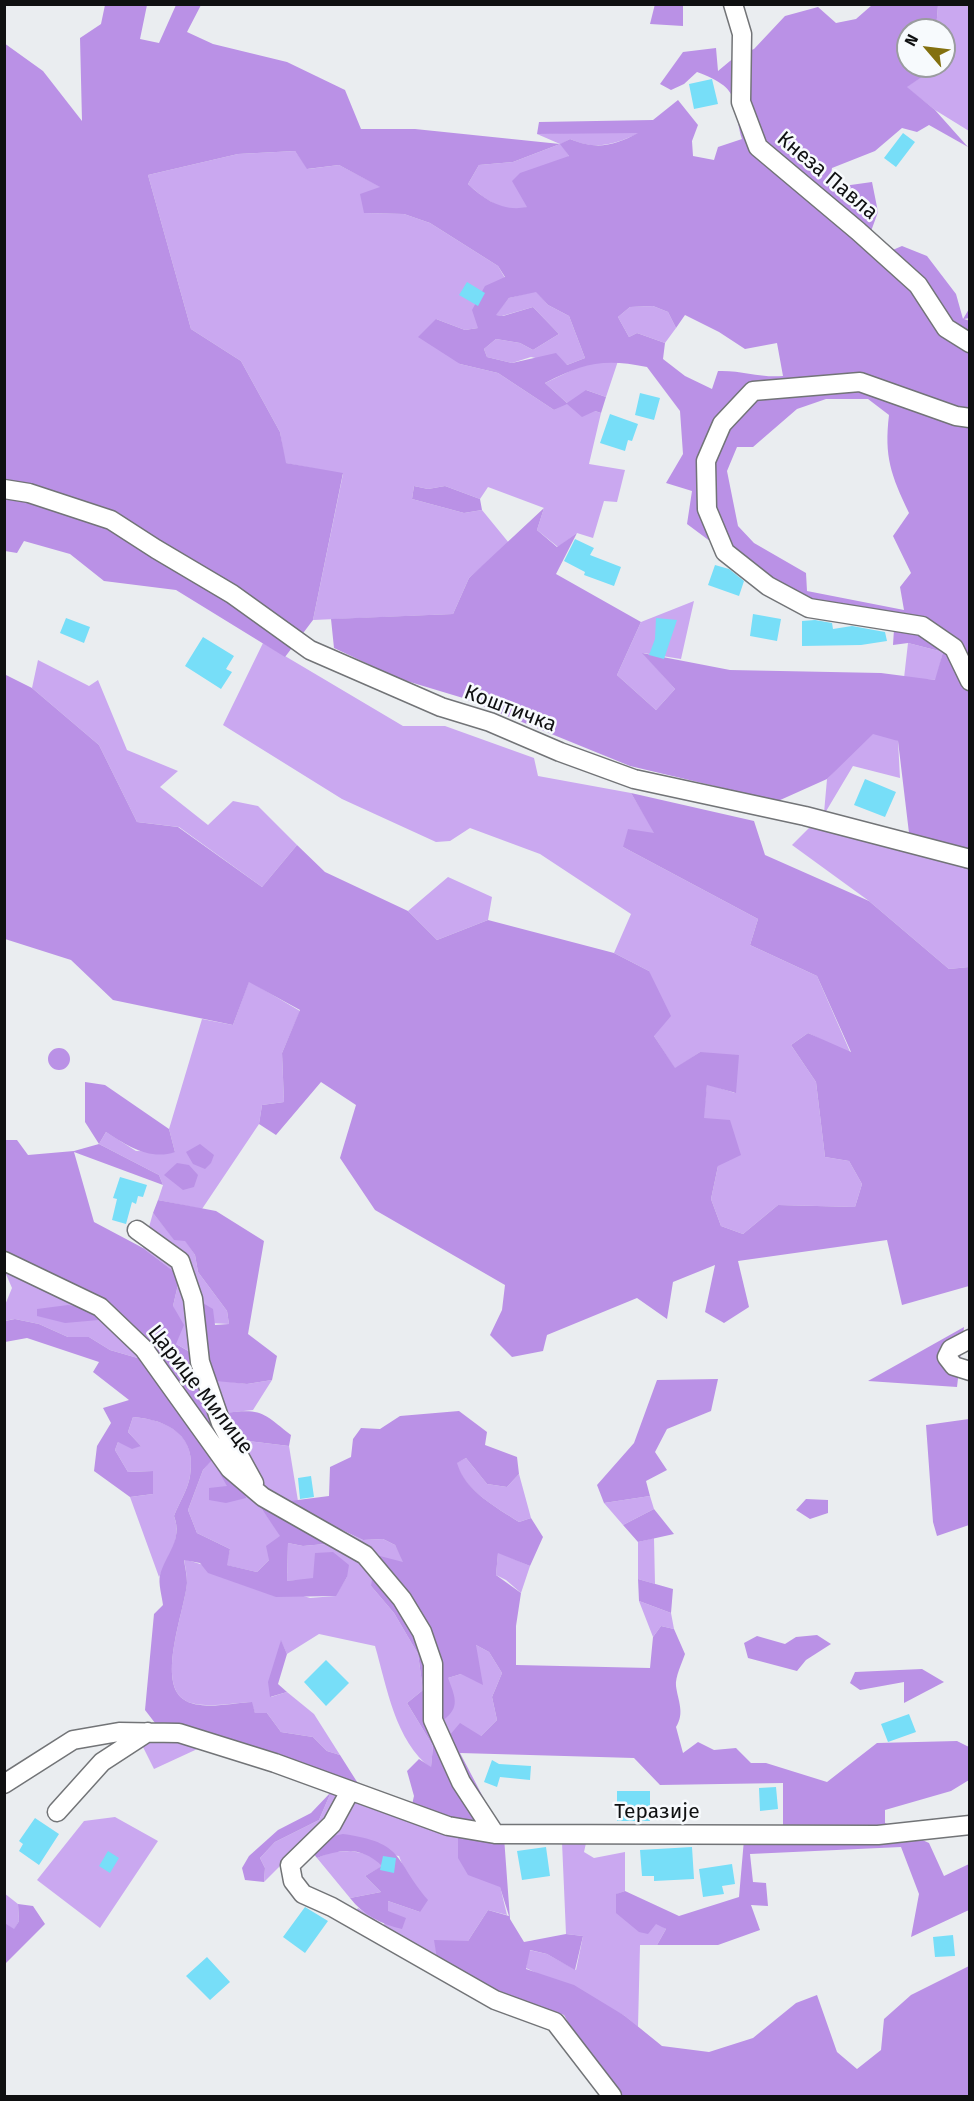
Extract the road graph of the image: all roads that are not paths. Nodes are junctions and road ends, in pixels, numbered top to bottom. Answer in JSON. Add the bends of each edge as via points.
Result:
{"nodes":[{"id":1,"x":733,"y":4,"type":"edge"},
{"id":2,"x":969,"y":343,"type":"edge"},
{"id":3,"x":969,"y":418,"type":"edge"},
{"id":4,"x":4,"y":489,"type":"edge"},
{"id":5,"x":969,"y":681,"type":"edge"},
{"id":6,"x":969,"y":859,"type":"edge"},
{"id":7,"x":137,"y":1230,"type":"dead end"},
{"id":8,"x":4,"y":1261,"type":"edge"},
{"id":9,"x":969,"y":1339,"type":"edge"},
{"id":10,"x":969,"y":1371,"type":"edge"},
{"id":11,"x":263,"y":1497,"type":"junction"},
{"id":12,"x":148,"y":1732,"type":"junction"},
{"id":13,"x":4,"y":1784,"type":"edge"},
{"id":14,"x":350,"y":1791,"type":"junction"},
{"id":15,"x":57,"y":1812,"type":"dead end"},
{"id":16,"x":969,"y":1825,"type":"edge"},
{"id":17,"x":495,"y":1834,"type":"junction"},
{"id":18,"x":612,"y":2097,"type":"edge"}],
"edges":[{"from":1,"to":2,"type":"street","name":"Кнеза Павла","via":[[742,34],[741,102],[758,147],[918,285],[946,328]]},
{"from":3,"to":5,"type":"street","via":[[860,382],[753,391],[722,424],[706,461],[707,509],[725,552],[768,586],[809,608],[922,626],[954,648]]},
{"from":4,"to":6,"type":"street","name":"Коштичка","via":[[29,493],[111,520],[232,594],[310,650],[441,707],[490,722],[634,779],[805,816]]},
{"from":7,"to":11,"type":"street","name":"Царице Милице","via":[[180,1261],[193,1299],[200,1362],[221,1423]]},
{"from":8,"to":11,"type":"street","name":"Царице Милице","via":[[100,1307],[144,1349],[230,1468]]},
{"from":9,"to":10,"type":"street","via":[[951,1349],[947,1357],[954,1366]]},
{"from":11,"to":17,"type":"street","name":"Царице Милице","via":[[365,1555],[402,1599],[422,1632],[433,1664],[433,1720],[462,1782]]},
{"from":12,"to":13,"type":"street","name":"Теразије","via":[[119,1732],[73,1740]]},
{"from":12,"to":14,"type":"street","name":"Теразије","via":[[179,1733]]},
{"from":12,"to":15,"type":"street","via":[[102,1762]]},
{"from":14,"to":17,"type":"street","name":"Теразије","via":[[447,1827]]},
{"from":14,"to":18,"type":"street","via":[[332,1824],[290,1865],[293,1881],[303,1894],[495,2000],[555,2022]]},
{"from":16,"to":17,"type":"street","name":"Теразије","via":[[878,1835]]}]}
